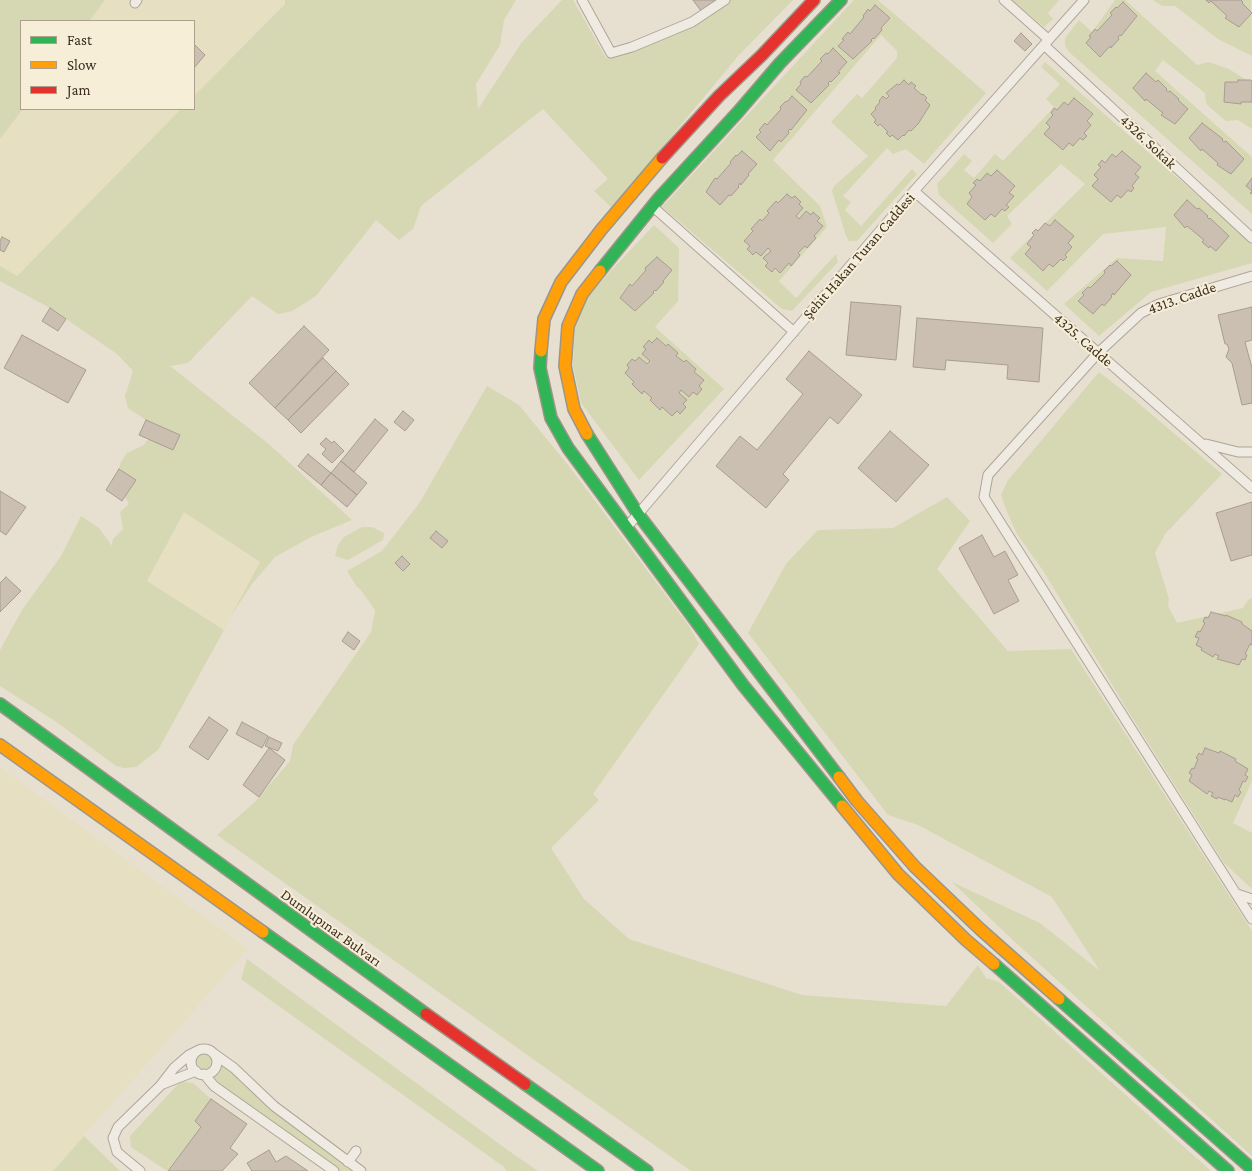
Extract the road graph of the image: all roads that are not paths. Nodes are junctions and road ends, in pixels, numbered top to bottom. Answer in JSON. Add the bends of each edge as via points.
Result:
{"nodes":[{"id":1,"x":582,"y":0,"type":"edge"},
{"id":2,"x":725,"y":0,"type":"edge"},
{"id":3,"x":813,"y":0,"type":"edge"},
{"id":4,"x":841,"y":0,"type":"edge"},
{"id":5,"x":1004,"y":0,"type":"edge"},
{"id":6,"x":1084,"y":0,"type":"edge"},
{"id":7,"x":1046,"y":42,"type":"junction"},
{"id":8,"x":914,"y":191,"type":"junction"},
{"id":9,"x":652,"y":206,"type":"junction"},
{"id":10,"x":1252,"y":238,"type":"edge"},
{"id":11,"x":1252,"y":276,"type":"edge"},
{"id":12,"x":794,"y":332,"type":"junction"},
{"id":13,"x":1098,"y":353,"type":"junction"},
{"id":14,"x":1204,"y":444,"type":"junction"},
{"id":15,"x":1252,"y":452,"type":"edge"},
{"id":16,"x":1252,"y":488,"type":"edge"},
{"id":17,"x":638,"y":514,"type":"junction"},
{"id":18,"x":627,"y":528,"type":"junction"},
{"id":19,"x":0,"y":704,"type":"edge"},
{"id":20,"x":0,"y":745,"type":"edge"},
{"id":21,"x":1237,"y":894,"type":"junction"},
{"id":22,"x":1252,"y":899,"type":"edge"},
{"id":23,"x":1252,"y":919,"type":"edge"},
{"id":24,"x":198,"y":1050,"type":"junction"},
{"id":25,"x":214,"y":1053,"type":"junction"},
{"id":26,"x":200,"y":1073,"type":"junction"},
{"id":27,"x":160,"y":1086,"type":"junction"},
{"id":28,"x":356,"y":1151,"type":"dead end"},
{"id":29,"x":348,"y":1162,"type":"junction"},
{"id":30,"x":1252,"y":1169,"type":"edge"},
{"id":31,"x":140,"y":1171,"type":"edge"},
{"id":32,"x":334,"y":1171,"type":"edge"},
{"id":33,"x":361,"y":1171,"type":"edge"},
{"id":34,"x":598,"y":1171,"type":"edge"},
{"id":35,"x":647,"y":1171,"type":"edge"},
{"id":36,"x":1228,"y":1171,"type":"edge"}],
"edges":[{"from":1,"to":2,"type":"street","via":[[611,53],[692,22]]},
{"from":3,"to":18,"type":"main road","via":[[635,188],[561,282],[544,319],[540,368],[551,418],[568,448]]},
{"from":4,"to":9,"type":"main road","via":[[780,62]]},
{"from":5,"to":7,"type":"street","name":"4326. Sokak"},
{"from":6,"to":7,"type":"street","name":"Şehit Hakan Turan Caddesi"},
{"from":7,"to":8,"type":"street","name":"Şehit Hakan Turan Caddesi"},
{"from":7,"to":10,"type":"street","name":"4326. Sokak"},
{"from":8,"to":12,"type":"street","name":"Şehit Hakan Turan Caddesi"},
{"from":8,"to":13,"type":"street","name":"4325. Cadde"},
{"from":9,"to":12,"type":"street"},
{"from":9,"to":17,"type":"main road","via":[[582,294],[568,326],[565,366],[574,409]]},
{"from":11,"to":13,"type":"street","name":"4313. Cadde","via":[[1141,312]]},
{"from":12,"to":17,"type":"street","name":"Şehit Hakan Turan Caddesi"},
{"from":13,"to":14,"type":"street","name":"4325. Cadde"},
{"from":13,"to":21,"type":"street","name":"4313. Cadde","via":[[988,475],[984,497]]},
{"from":14,"to":15,"type":"street"},
{"from":14,"to":16,"type":"street","name":"4325. Cadde"},
{"from":17,"to":18,"type":"street","name":"Şehit Hakan Turan Caddesi"},
{"from":17,"to":30,"type":"main road","via":[[857,801],[915,866],[980,929]]},
{"from":18,"to":36,"type":"main road","via":[[742,685],[898,874],[966,940]]},
{"from":19,"to":35,"type":"main road","name":"Dumlupınar Bulvarı","via":[[328,944]]},
{"from":20,"to":34,"type":"main road"},
{"from":21,"to":22,"type":"street"},
{"from":21,"to":23,"type":"street","name":"4313. Cadde"},
{"from":24,"to":25,"type":"street"},
{"from":24,"to":26,"type":"street","via":[[192,1060],[193,1068]]},
{"from":24,"to":27,"type":"street","via":[[174,1068]]},
{"from":25,"to":26,"type":"street","via":[[217,1060],[215,1069]]},
{"from":25,"to":29,"type":"street","via":[[274,1106]]},
{"from":26,"to":27,"type":"street"},
{"from":26,"to":32,"type":"street"},
{"from":27,"to":31,"type":"street","via":[[118,1128],[113,1138],[117,1152]]},
{"from":28,"to":29,"type":"street"},
{"from":29,"to":33,"type":"street"}]}
